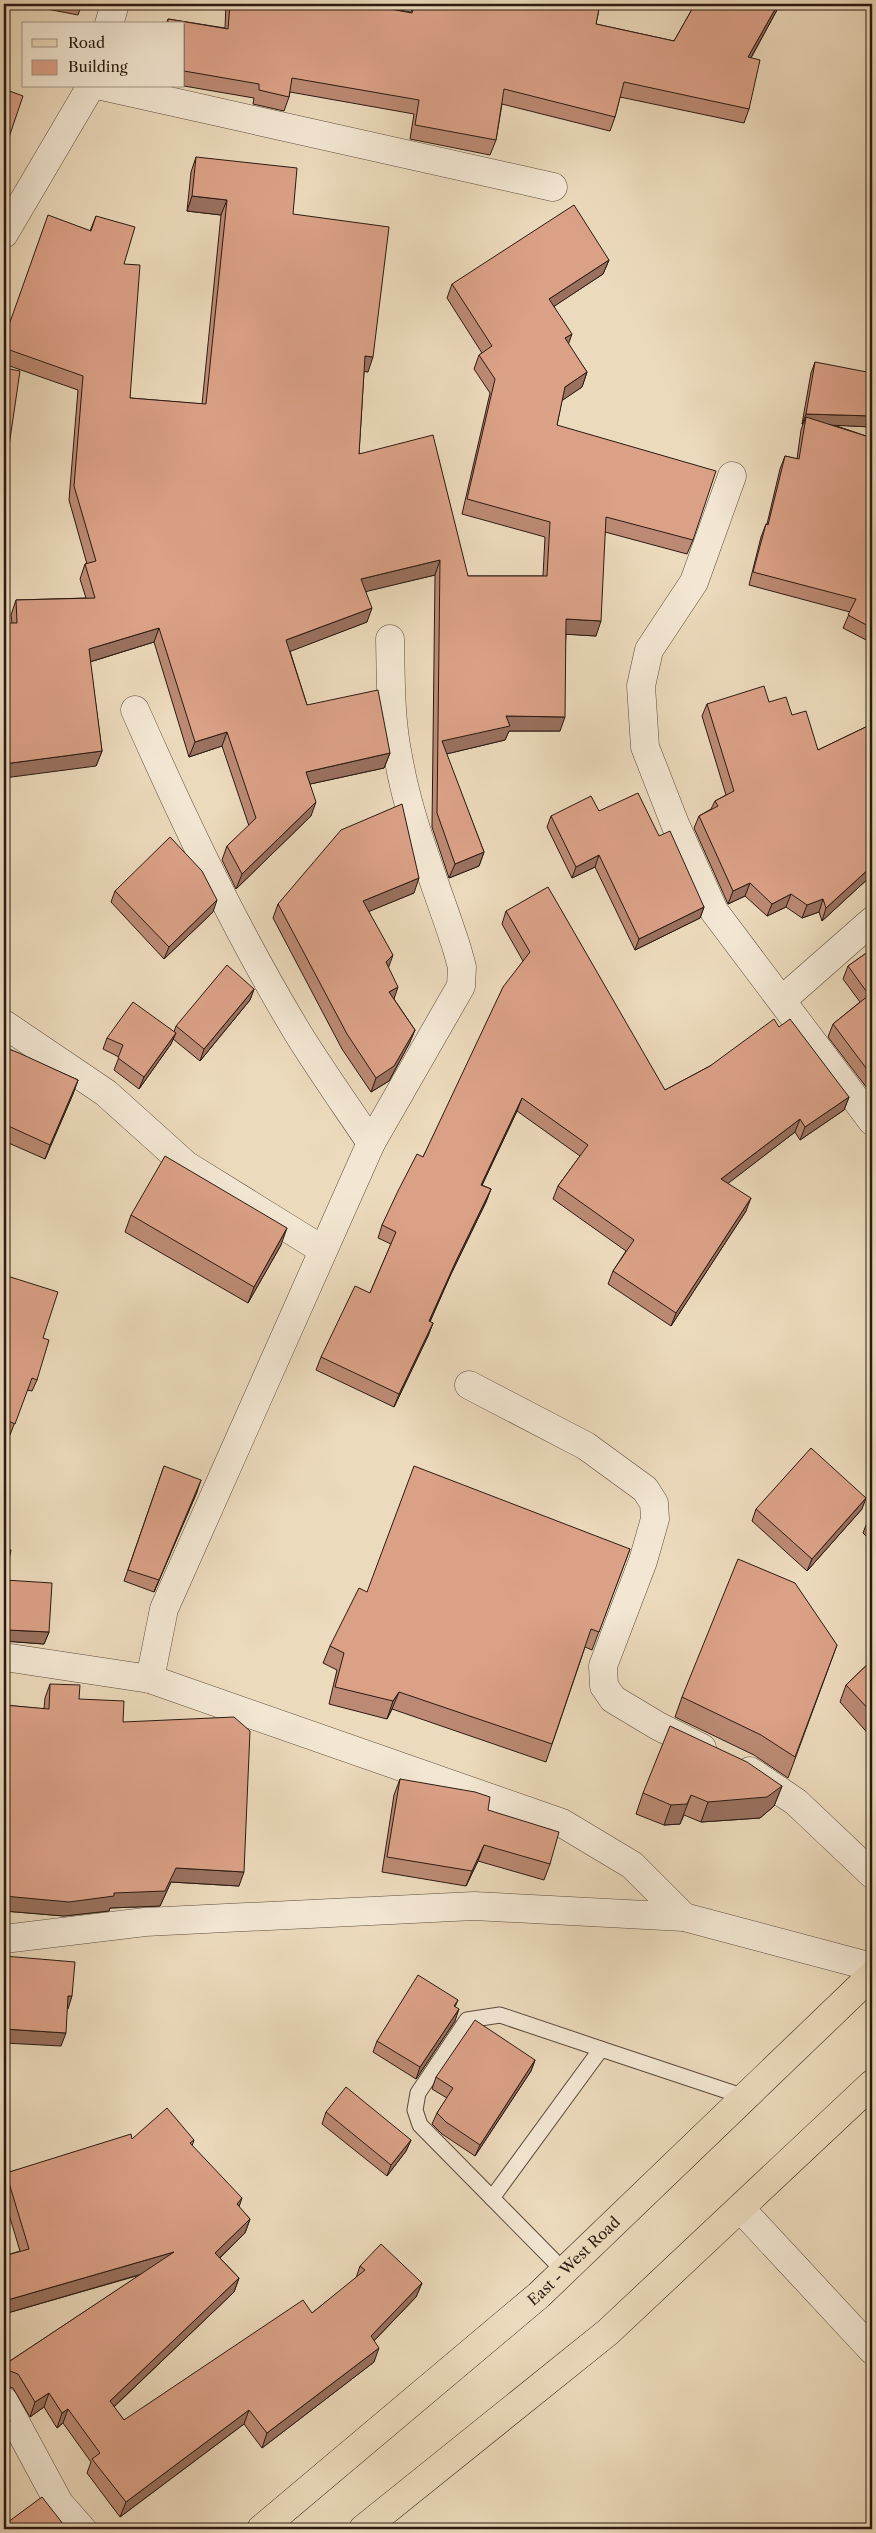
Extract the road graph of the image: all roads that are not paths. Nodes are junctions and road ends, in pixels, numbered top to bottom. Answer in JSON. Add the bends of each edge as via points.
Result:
{"nodes":[{"id":1,"x":115,"y":4,"type":"edge"},
{"id":2,"x":110,"y":22,"type":"edge"},
{"id":3,"x":90,"y":88,"type":"edge"},
{"id":4,"x":111,"y":88,"type":"edge"},
{"id":5,"x":553,"y":187,"type":"dead end"},
{"id":6,"x":4,"y":234,"type":"edge"},
{"id":7,"x":732,"y":476,"type":"dead end"},
{"id":8,"x":390,"y":639,"type":"dead end"},
{"id":9,"x":135,"y":710,"type":"dead end"},
{"id":10,"x":872,"y":921,"type":"edge"},
{"id":11,"x":782,"y":1000,"type":"junction"},
{"id":12,"x":4,"y":1024,"type":"edge"},
{"id":13,"x":872,"y":1121,"type":"edge"},
{"id":14,"x":371,"y":1143,"type":"junction"},
{"id":15,"x":323,"y":1250,"type":"junction"},
{"id":16,"x":469,"y":1385,"type":"dead end"},
{"id":17,"x":4,"y":1657,"type":"edge"},
{"id":18,"x":150,"y":1679,"type":"junction"},
{"id":19,"x":872,"y":1874,"type":"edge"},
{"id":20,"x":684,"y":1917,"type":"junction"},
{"id":21,"x":4,"y":1939,"type":"edge"},
{"id":22,"x":872,"y":1967,"type":"edge"},
{"id":23,"x":872,"y":1975,"type":"edge"},
{"id":24,"x":601,"y":2049,"type":"junction"},
{"id":25,"x":872,"y":2084,"type":"edge"},
{"id":26,"x":745,"y":2097,"type":"junction"},
{"id":27,"x":492,"y":2198,"type":"junction"},
{"id":28,"x":740,"y":2208,"type":"junction"},
{"id":29,"x":564,"y":2271,"type":"junction"},
{"id":30,"x":872,"y":2350,"type":"edge"},
{"id":31,"x":4,"y":2401,"type":"edge"},
{"id":32,"x":82,"y":2529,"type":"edge"},
{"id":33,"x":261,"y":2529,"type":"edge"},
{"id":34,"x":363,"y":2529,"type":"edge"}],
"edges":[{"from":1,"to":2,"type":"street"},
{"from":3,"to":6,"type":"street"},
{"from":4,"to":5,"type":"street"},
{"from":7,"to":11,"type":"street","via":[[694,582],[649,650],[641,686],[646,747],[675,824],[714,911]]},
{"from":8,"to":14,"type":"street","via":[[392,712],[398,757],[462,967],[460,986]]},
{"from":9,"to":14,"type":"street","via":[[253,955],[300,1036]]},
{"from":10,"to":11,"type":"street"},
{"from":11,"to":13,"type":"street"},
{"from":12,"to":15,"type":"street","via":[[106,1093],[186,1165]]},
{"from":14,"to":15,"type":"street"},
{"from":15,"to":18,"type":"street","via":[[164,1609]]},
{"from":16,"to":19,"type":"street","via":[[586,1446],[645,1489],[654,1503],[655,1519],[643,1562],[602,1666],[604,1686],[613,1699],[658,1726],[747,1769],[796,1802]]},
{"from":17,"to":18,"type":"street"},
{"from":18,"to":20,"type":"street","via":[[562,1823],[632,1865]]},
{"from":20,"to":21,"type":"street","via":[[474,1906],[145,1922]]},
{"from":20,"to":22,"type":"street"},
{"from":23,"to":26,"type":"main road","name":"East - West Road"},
{"from":24,"to":26,"type":"lane"},
{"from":24,"to":27,"type":"lane"},
{"from":24,"to":27,"type":"lane","via":[[500,2015],[467,2020],[418,2093],[415,2110],[420,2125]]},
{"from":25,"to":28,"type":"main road"},
{"from":26,"to":29,"type":"main road","name":"East - West Road"},
{"from":27,"to":29,"type":"lane"},
{"from":28,"to":30,"type":"street"},
{"from":28,"to":34,"type":"main road","via":[[608,2332]]},
{"from":29,"to":33,"type":"main road","name":"East - West Road"},
{"from":31,"to":32,"type":"street","via":[[59,2503]]}]}
